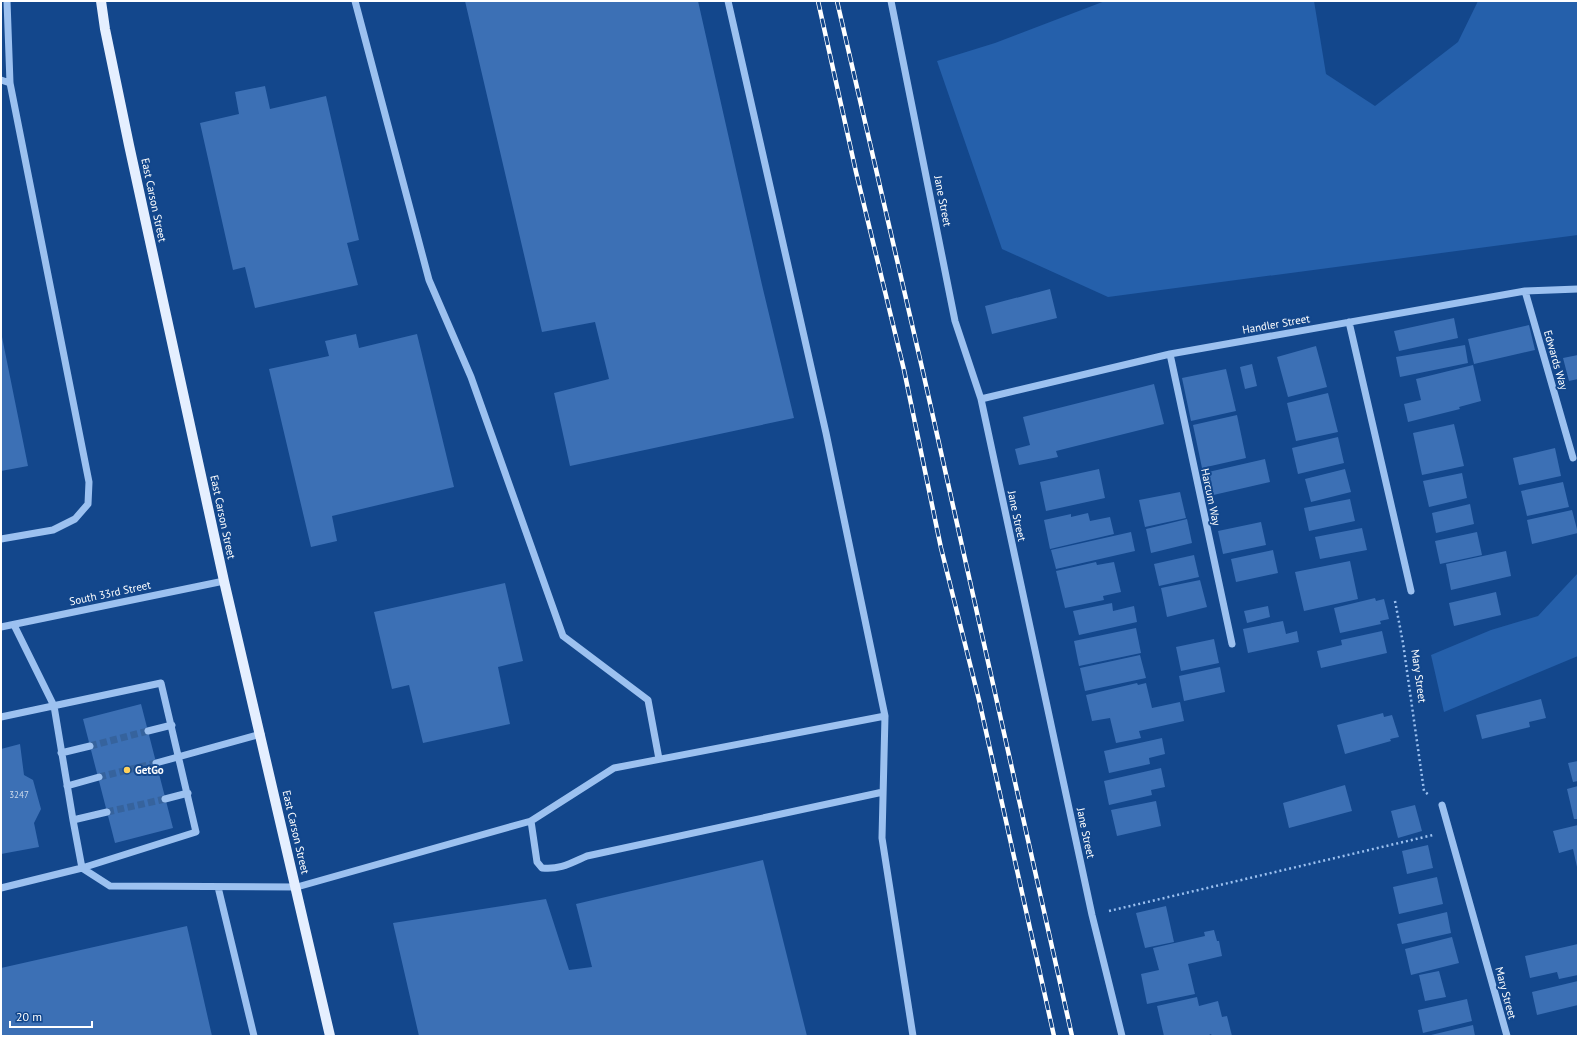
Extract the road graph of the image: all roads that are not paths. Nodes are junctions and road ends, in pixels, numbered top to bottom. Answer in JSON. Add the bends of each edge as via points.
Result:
{"nodes":[{"id":1,"x":7,"y":1,"type":"edge"},
{"id":2,"x":101,"y":1,"type":"edge"},
{"id":3,"x":355,"y":1,"type":"edge"},
{"id":4,"x":728,"y":1,"type":"edge"},
{"id":5,"x":891,"y":1,"type":"edge"},
{"id":6,"x":1,"y":80,"type":"edge"},
{"id":7,"x":10,"y":83,"type":"junction"},
{"id":8,"x":1578,"y":289,"type":"edge"},
{"id":9,"x":1525,"y":291,"type":"junction"},
{"id":10,"x":1349,"y":322,"type":"junction"},
{"id":11,"x":1170,"y":354,"type":"junction"},
{"id":12,"x":980,"y":399,"type":"junction"},
{"id":13,"x":1573,"y":458,"type":"dead end"},
{"id":14,"x":1,"y":539,"type":"edge"},
{"id":15,"x":224,"y":581,"type":"junction"},
{"id":16,"x":1411,"y":591,"type":"road end"},
{"id":17,"x":14,"y":624,"type":"junction"},
{"id":18,"x":1,"y":627,"type":"edge"},
{"id":19,"x":1232,"y":644,"type":"dead end"},
{"id":20,"x":54,"y":706,"type":"junction"},
{"id":21,"x":885,"y":716,"type":"junction"},
{"id":22,"x":1,"y":717,"type":"edge"},
{"id":23,"x":172,"y":724,"type":"junction"},
{"id":24,"x":148,"y":731,"type":"tunnel mouth"},
{"id":25,"x":261,"y":734,"type":"junction"},
{"id":26,"x":90,"y":746,"type":"tunnel mouth"},
{"id":27,"x":61,"y":753,"type":"junction"},
{"id":28,"x":180,"y":757,"type":"junction"},
{"id":29,"x":659,"y":759,"type":"junction"},
{"id":30,"x":156,"y":763,"type":"tunnel mouth"},
{"id":31,"x":99,"y":777,"type":"tunnel mouth"},
{"id":32,"x":67,"y":786,"type":"junction"},
{"id":33,"x":883,"y":792,"type":"junction"},
{"id":34,"x":188,"y":794,"type":"junction"},
{"id":35,"x":165,"y":799,"type":"tunnel mouth"},
{"id":36,"x":1442,"y":805,"type":"road end"},
{"id":37,"x":107,"y":812,"type":"tunnel mouth"},
{"id":38,"x":73,"y":820,"type":"junction"},
{"id":39,"x":531,"y":821,"type":"junction"},
{"id":40,"x":82,"y":868,"type":"junction"},
{"id":41,"x":218,"y":887,"type":"junction"},
{"id":42,"x":297,"y":887,"type":"junction"},
{"id":43,"x":1,"y":888,"type":"edge"},
{"id":44,"x":254,"y":1036,"type":"edge"},
{"id":45,"x":330,"y":1036,"type":"edge"},
{"id":46,"x":913,"y":1036,"type":"edge"},
{"id":47,"x":1122,"y":1036,"type":"edge"},
{"id":48,"x":1507,"y":1036,"type":"edge"}],
"edges":[{"from":1,"to":7,"type":"street"},
{"from":2,"to":15,"type":"main road","name":"East Carson Street","via":[[129,145]]},
{"from":3,"to":29,"type":"street","via":[[429,280],[471,377],[563,636],[648,700]]},
{"from":4,"to":21,"type":"street","via":[[826,433]]},
{"from":5,"to":12,"type":"street","name":"Jane Street","via":[[955,321]]},
{"from":6,"to":7,"type":"street"},
{"from":7,"to":14,"type":"street","via":[[89,482],[88,504],[75,519],[53,530]]},
{"from":8,"to":9,"type":"street","name":"Handler Street"},
{"from":9,"to":10,"type":"street","name":"Handler Street"},
{"from":9,"to":13,"type":"street","name":"Edwards Way"},
{"from":10,"to":11,"type":"street","name":"Handler Street"},
{"from":10,"to":16,"type":"street"},
{"from":11,"to":12,"type":"street","name":"Handler Street"},
{"from":11,"to":19,"type":"street","name":"Harcum Way"},
{"from":12,"to":47,"type":"street","name":"Jane Street","via":[[1092,915]]},
{"from":15,"to":17,"type":"street","name":"South 33rd Street"},
{"from":15,"to":25,"type":"main road","name":"East Carson Street"},
{"from":17,"to":18,"type":"street","name":"South 33rd Street"},
{"from":17,"to":20,"type":"street"},
{"from":20,"to":22,"type":"street"},
{"from":20,"to":23,"type":"street","via":[[161,683]]},
{"from":20,"to":27,"type":"street"},
{"from":21,"to":29,"type":"street"},
{"from":21,"to":33,"type":"street"},
{"from":23,"to":24,"type":"street"},
{"from":23,"to":28,"type":"street"},
{"from":25,"to":28,"type":"street"},
{"from":25,"to":42,"type":"main road","name":"East Carson Street"},
{"from":26,"to":27,"type":"street"},
{"from":27,"to":32,"type":"street"},
{"from":28,"to":30,"type":"street"},
{"from":28,"to":34,"type":"street"},
{"from":29,"to":39,"type":"street","via":[[614,768]]},
{"from":31,"to":32,"type":"street"},
{"from":32,"to":38,"type":"street"},
{"from":33,"to":39,"type":"street","via":[[586,856],[562,867],[542,868],[537,862]]},
{"from":33,"to":46,"type":"street","via":[[882,838]]},
{"from":34,"to":35,"type":"street"},
{"from":34,"to":40,"type":"street","via":[[196,832]]},
{"from":36,"to":48,"type":"street","name":"Mary Street"},
{"from":37,"to":38,"type":"street"},
{"from":38,"to":40,"type":"street"},
{"from":39,"to":42,"type":"street"},
{"from":40,"to":41,"type":"street","via":[[110,886]]},
{"from":40,"to":43,"type":"street"},
{"from":41,"to":42,"type":"street"},
{"from":41,"to":44,"type":"street"},
{"from":42,"to":45,"type":"main road","name":"East Carson Street"}]}
